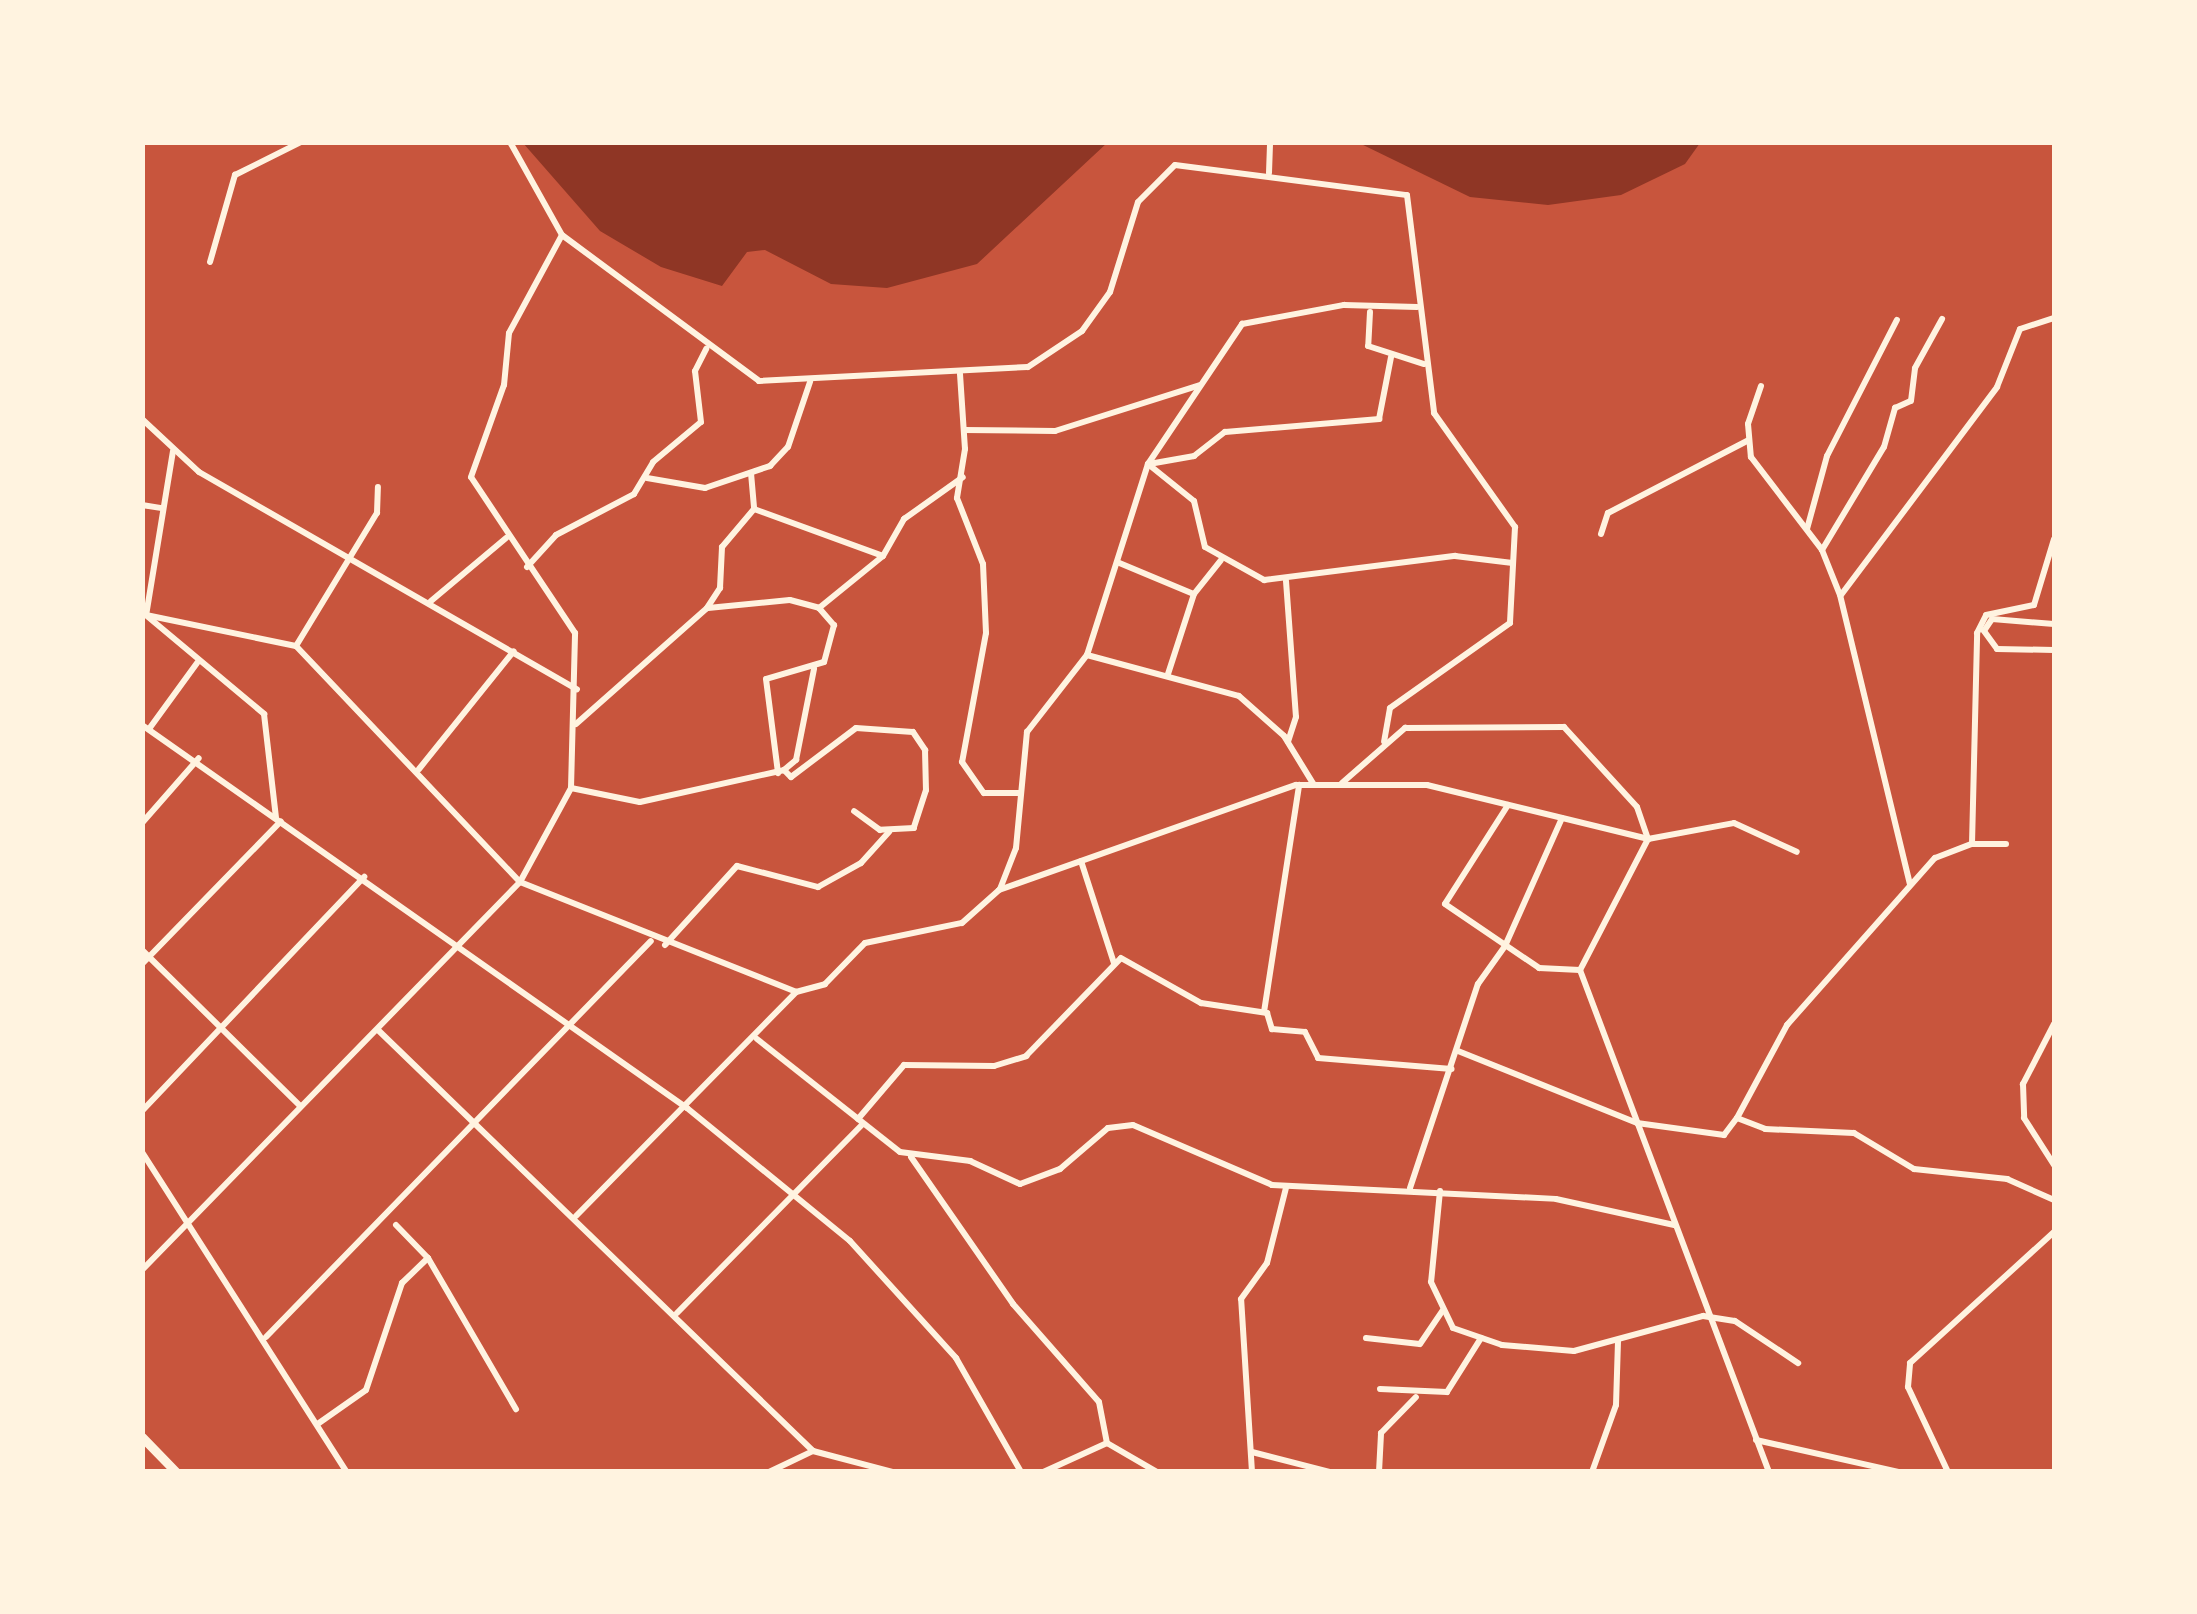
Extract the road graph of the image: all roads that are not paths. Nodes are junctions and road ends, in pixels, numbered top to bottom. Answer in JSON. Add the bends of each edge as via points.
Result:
{"nodes":[{"id":1,"x":300,"y":142,"type":"edge"},
{"id":2,"x":510,"y":142,"type":"edge"},
{"id":3,"x":1270,"y":142,"type":"edge"},
{"id":4,"x":1269,"y":173,"type":"junction"},
{"id":5,"x":562,"y":235,"type":"junction"},
{"id":6,"x":210,"y":262,"type":"dead end"},
{"id":7,"x":1417,"y":307,"type":"junction"},
{"id":8,"x":1370,"y":312,"type":"junction"},
{"id":9,"x":2054,"y":318,"type":"edge"},
{"id":10,"x":1942,"y":319,"type":"dead end"},
{"id":11,"x":1897,"y":320,"type":"dead end"},
{"id":12,"x":706,"y":349,"type":"junction"},
{"id":13,"x":1391,"y":357,"type":"junction"},
{"id":14,"x":1424,"y":364,"type":"junction"},
{"id":15,"x":960,"y":374,"type":"junction"},
{"id":16,"x":810,"y":382,"type":"junction"},
{"id":17,"x":1201,"y":384,"type":"junction"},
{"id":18,"x":1761,"y":386,"type":"dead end"},
{"id":19,"x":142,"y":420,"type":"edge"},
{"id":20,"x":964,"y":430,"type":"junction"},
{"id":21,"x":1747,"y":440,"type":"junction"},
{"id":22,"x":173,"y":451,"type":"junction"},
{"id":23,"x":1148,"y":464,"type":"junction"},
{"id":24,"x":752,"y":473,"type":"junction"},
{"id":25,"x":963,"y":477,"type":"junction"},
{"id":26,"x":646,"y":478,"type":"junction"},
{"id":27,"x":378,"y":487,"type":"dead end"},
{"id":28,"x":142,"y":505,"type":"edge"},
{"id":29,"x":162,"y":508,"type":"junction"},
{"id":30,"x":754,"y":509,"type":"junction"},
{"id":31,"x":1807,"y":528,"type":"junction"},
{"id":32,"x":1601,"y":534,"type":"dead end"},
{"id":33,"x":506,"y":538,"type":"junction"},
{"id":34,"x":2054,"y":538,"type":"edge"},
{"id":35,"x":1822,"y":550,"type":"junction"},
{"id":36,"x":883,"y":556,"type":"junction"},
{"id":37,"x":348,"y":558,"type":"junction"},
{"id":38,"x":1222,"y":560,"type":"junction"},
{"id":39,"x":1117,"y":562,"type":"junction"},
{"id":40,"x":1513,"y":563,"type":"junction"},
{"id":41,"x":527,"y":567,"type":"junction"},
{"id":42,"x":1286,"y":581,"type":"junction"},
{"id":43,"x":1194,"y":594,"type":"junction"},
{"id":44,"x":1840,"y":596,"type":"junction"},
{"id":45,"x":431,"y":601,"type":"junction"},
{"id":46,"x":707,"y":608,"type":"junction"},
{"id":47,"x":819,"y":608,"type":"junction"},
{"id":48,"x":144,"y":614,"type":"edge"},
{"id":49,"x":2054,"y":624,"type":"edge"},
{"id":50,"x":296,"y":646,"type":"junction"},
{"id":51,"x":2054,"y":650,"type":"edge"},
{"id":52,"x":514,"y":651,"type":"junction"},
{"id":53,"x":1087,"y":655,"type":"junction"},
{"id":54,"x":197,"y":662,"type":"junction"},
{"id":55,"x":814,"y":668,"type":"junction"},
{"id":56,"x":1168,"y":674,"type":"junction"},
{"id":57,"x":577,"y":688,"type":"junction"},
{"id":58,"x":576,"y":724,"type":"junction"},
{"id":59,"x":146,"y":727,"type":"edge"},
{"id":60,"x":1384,"y":741,"type":"junction"},
{"id":61,"x":1288,"y":742,"type":"junction"},
{"id":62,"x":198,"y":758,"type":"junction"},
{"id":63,"x":419,"y":769,"type":"junction"},
{"id":64,"x":781,"y":772,"type":"junction"},
{"id":65,"x":1314,"y":784,"type":"junction"},
{"id":66,"x":1341,"y":784,"type":"junction"},
{"id":67,"x":1300,"y":785,"type":"junction"},
{"id":68,"x":571,"y":788,"type":"junction"},
{"id":69,"x":1020,"y":793,"type":"junction"},
{"id":70,"x":1508,"y":805,"type":"junction"},
{"id":71,"x":854,"y":812,"type":"dead end"},
{"id":72,"x":1562,"y":818,"type":"junction"},
{"id":73,"x":278,"y":820,"type":"junction"},
{"id":74,"x":142,"y":823,"type":"edge"},
{"id":75,"x":889,"y":832,"type":"junction"},
{"id":76,"x":1648,"y":838,"type":"junction"},
{"id":77,"x":1972,"y":844,"type":"junction"},
{"id":78,"x":2006,"y":844,"type":"dead end"},
{"id":79,"x":1797,"y":852,"type":"dead end"},
{"id":80,"x":1081,"y":861,"type":"junction"},
{"id":81,"x":364,"y":877,"type":"junction"},
{"id":82,"x":520,"y":882,"type":"junction"},
{"id":83,"x":1911,"y":885,"type":"junction"},
{"id":84,"x":999,"y":890,"type":"junction"},
{"id":85,"x":652,"y":941,"type":"junction"},
{"id":86,"x":665,"y":945,"type":"junction"},
{"id":87,"x":1505,"y":946,"type":"junction"},
{"id":88,"x":142,"y":950,"type":"edge"},
{"id":89,"x":453,"y":950,"type":"junction"},
{"id":90,"x":146,"y":963,"type":"edge"},
{"id":91,"x":1114,"y":963,"type":"junction"},
{"id":92,"x":1580,"y":970,"type":"junction"},
{"id":93,"x":796,"y":992,"type":"junction"},
{"id":94,"x":1264,"y":1012,"type":"junction"},
{"id":95,"x":2054,"y":1024,"type":"edge"},
{"id":96,"x":574,"y":1027,"type":"junction"},
{"id":97,"x":222,"y":1030,"type":"junction"},
{"id":98,"x":378,"y":1030,"type":"junction"},
{"id":99,"x":757,"y":1039,"type":"junction"},
{"id":100,"x":1458,"y":1051,"type":"junction"},
{"id":101,"x":1452,"y":1069,"type":"junction"},
{"id":102,"x":300,"y":1106,"type":"junction"},
{"id":103,"x":687,"y":1108,"type":"junction"},
{"id":104,"x":142,"y":1111,"type":"edge"},
{"id":105,"x":1737,"y":1118,"type":"junction"},
{"id":106,"x":860,"y":1121,"type":"junction"},
{"id":107,"x":1637,"y":1124,"type":"junction"},
{"id":108,"x":473,"y":1125,"type":"junction"},
{"id":109,"x":142,"y":1152,"type":"edge"},
{"id":110,"x":911,"y":1156,"type":"junction"},
{"id":111,"x":2054,"y":1164,"type":"edge"},
{"id":112,"x":1286,"y":1188,"type":"junction"},
{"id":113,"x":1410,"y":1188,"type":"junction"},
{"id":114,"x":1440,"y":1191,"type":"junction"},
{"id":115,"x":796,"y":1197,"type":"junction"},
{"id":116,"x":2054,"y":1200,"type":"edge"},
{"id":117,"x":576,"y":1216,"type":"junction"},
{"id":118,"x":190,"y":1224,"type":"junction"},
{"id":119,"x":1674,"y":1224,"type":"junction"},
{"id":120,"x":396,"y":1225,"type":"dead end"},
{"id":121,"x":2054,"y":1232,"type":"edge"},
{"id":122,"x":428,"y":1258,"type":"junction"},
{"id":123,"x":142,"y":1270,"type":"edge"},
{"id":124,"x":1442,"y":1311,"type":"junction"},
{"id":125,"x":677,"y":1312,"type":"junction"},
{"id":126,"x":1703,"y":1316,"type":"junction"},
{"id":127,"x":266,"y":1337,"type":"junction"},
{"id":128,"x":1366,"y":1338,"type":"dead end"},
{"id":129,"x":1481,"y":1338,"type":"junction"},
{"id":130,"x":1618,"y":1340,"type":"junction"},
{"id":131,"x":1798,"y":1364,"type":"dead end"},
{"id":132,"x":1380,"y":1389,"type":"dead end"},
{"id":133,"x":1417,"y":1396,"type":"junction"},
{"id":134,"x":516,"y":1409,"type":"dead end"},
{"id":135,"x":320,"y":1423,"type":"junction"},
{"id":136,"x":142,"y":1437,"type":"edge"},
{"id":137,"x":1756,"y":1440,"type":"junction"},
{"id":138,"x":1107,"y":1443,"type":"junction"},
{"id":139,"x":813,"y":1452,"type":"junction"},
{"id":140,"x":1252,"y":1452,"type":"junction"},
{"id":141,"x":176,"y":1472,"type":"edge"},
{"id":142,"x":347,"y":1472,"type":"edge"},
{"id":143,"x":769,"y":1472,"type":"edge"},
{"id":144,"x":894,"y":1472,"type":"edge"},
{"id":145,"x":1021,"y":1472,"type":"edge"},
{"id":146,"x":1043,"y":1472,"type":"edge"},
{"id":147,"x":1157,"y":1472,"type":"edge"},
{"id":148,"x":1252,"y":1472,"type":"edge"},
{"id":149,"x":1330,"y":1472,"type":"edge"},
{"id":150,"x":1379,"y":1472,"type":"edge"},
{"id":151,"x":1592,"y":1472,"type":"edge"},
{"id":152,"x":1769,"y":1472,"type":"edge"},
{"id":153,"x":1899,"y":1472,"type":"edge"},
{"id":154,"x":1948,"y":1472,"type":"edge"}],
"edges":[{"from":1,"to":6,"type":"street","via":[[235,175]]},
{"from":2,"to":5,"type":"street"},
{"from":3,"to":4,"type":"street"},
{"from":4,"to":7,"type":"street","via":[[1407,195]]},
{"from":4,"to":15,"type":"street","via":[[1175,166],[1157,177],[1138,202],[1110,292],[1082,331],[1028,367]]},
{"from":5,"to":12,"type":"street"},
{"from":5,"to":33,"type":"street","via":[[509,332],[504,386],[475,454],[476,492]]},
{"from":7,"to":8,"type":"street"},
{"from":7,"to":14,"type":"street"},
{"from":8,"to":13,"type":"street","via":[[1368,346]]},
{"from":8,"to":17,"type":"street","via":[[1344,305],[1294,318],[1248,317]]},
{"from":9,"to":44,"type":"street","via":[[2020,329],[1997,388]]},
{"from":10,"to":35,"type":"street","via":[[1915,368],[1911,401],[1895,408],[1884,447]]},
{"from":11,"to":31,"type":"street","via":[[1827,456]]},
{"from":12,"to":16,"type":"street","via":[[759,381]]},
{"from":12,"to":26,"type":"street","via":[[695,371],[701,422]]},
{"from":13,"to":14,"type":"street"},
{"from":13,"to":23,"type":"street","via":[[1378,419],[1225,432],[1194,456]]},
{"from":14,"to":40,"type":"street","via":[[1434,413],[1515,527]]},
{"from":15,"to":16,"type":"street"},
{"from":15,"to":20,"type":"street"},
{"from":16,"to":24,"type":"street","via":[[782,457]]},
{"from":17,"to":20,"type":"street","via":[[1056,431]]},
{"from":17,"to":23,"type":"street"},
{"from":18,"to":21,"type":"street"},
{"from":19,"to":22,"type":"street"},
{"from":20,"to":25,"type":"street"},
{"from":21,"to":31,"type":"street"},
{"from":21,"to":32,"type":"street","via":[[1608,514]]},
{"from":22,"to":29,"type":"street"},
{"from":22,"to":37,"type":"street"},
{"from":23,"to":38,"type":"street","via":[[1194,501],[1205,546]]},
{"from":23,"to":39,"type":"street"},
{"from":24,"to":26,"type":"street","via":[[704,488]]},
{"from":24,"to":30,"type":"street"},
{"from":25,"to":36,"type":"street","via":[[904,519]]},
{"from":25,"to":69,"type":"street","via":[[957,498],[984,564],[986,634],[962,762],[984,792]]},
{"from":26,"to":41,"type":"street","via":[[556,535]]},
{"from":27,"to":37,"type":"street","via":[[377,513]]},
{"from":28,"to":29,"type":"street"},
{"from":29,"to":48,"type":"street"},
{"from":30,"to":36,"type":"street"},
{"from":30,"to":46,"type":"street","via":[[722,547],[720,588]]},
{"from":31,"to":35,"type":"street"},
{"from":33,"to":41,"type":"street"},
{"from":33,"to":45,"type":"street"},
{"from":34,"to":77,"type":"street","via":[[2034,605],[1986,615],[1977,633]]},
{"from":35,"to":44,"type":"street"},
{"from":36,"to":47,"type":"street"},
{"from":37,"to":45,"type":"street"},
{"from":37,"to":50,"type":"street"},
{"from":38,"to":42,"type":"street"},
{"from":38,"to":43,"type":"street"},
{"from":39,"to":43,"type":"street"},
{"from":39,"to":53,"type":"street"},
{"from":40,"to":42,"type":"street","via":[[1455,556]]},
{"from":40,"to":60,"type":"street","via":[[1510,623],[1390,708]]},
{"from":41,"to":57,"type":"street","via":[[576,633]]},
{"from":42,"to":61,"type":"street","via":[[1296,716]]},
{"from":43,"to":56,"type":"street"},
{"from":44,"to":83,"type":"street"},
{"from":45,"to":52,"type":"street"},
{"from":46,"to":47,"type":"street","via":[[775,599]]},
{"from":46,"to":58,"type":"street"},
{"from":47,"to":55,"type":"street","via":[[834,639]]},
{"from":48,"to":50,"type":"street"},
{"from":48,"to":54,"type":"street"},
{"from":49,"to":51,"type":"street","via":[[1992,619],[1984,631],[1997,649]]},
{"from":50,"to":63,"type":"street"},
{"from":52,"to":57,"type":"street"},
{"from":52,"to":63,"type":"street"},
{"from":53,"to":56,"type":"street"},
{"from":53,"to":69,"type":"street","via":[[1028,732]]},
{"from":54,"to":59,"type":"street"},
{"from":54,"to":73,"type":"street","via":[[272,728]]},
{"from":55,"to":64,"type":"street","via":[[796,760]]},
{"from":55,"to":64,"type":"street","via":[[766,679]]},
{"from":56,"to":61,"type":"street","via":[[1238,696]]},
{"from":57,"to":58,"type":"street"},
{"from":58,"to":68,"type":"street"},
{"from":59,"to":62,"type":"street"},
{"from":60,"to":66,"type":"street"},
{"from":60,"to":76,"type":"street","via":[[1405,728],[1564,727],[1638,807]]},
{"from":61,"to":65,"type":"street"},
{"from":62,"to":73,"type":"street"},
{"from":62,"to":74,"type":"street"},
{"from":63,"to":82,"type":"street"},
{"from":64,"to":68,"type":"street","via":[[640,802]]},
{"from":64,"to":75,"type":"street","via":[[791,777],[856,728],[913,732],[925,750],[926,790],[914,828]]},
{"from":65,"to":66,"type":"street"},
{"from":65,"to":67,"type":"street"},
{"from":66,"to":70,"type":"street","via":[[1427,785]]},
{"from":67,"to":80,"type":"street"},
{"from":67,"to":94,"type":"street"},
{"from":68,"to":82,"type":"street"},
{"from":69,"to":84,"type":"street","via":[[1016,848]]},
{"from":70,"to":72,"type":"street"},
{"from":70,"to":87,"type":"street","via":[[1445,904]]},
{"from":71,"to":75,"type":"street"},
{"from":72,"to":76,"type":"street"},
{"from":72,"to":87,"type":"street"},
{"from":73,"to":81,"type":"street"},
{"from":73,"to":90,"type":"street"},
{"from":75,"to":86,"type":"street","via":[[861,862],[818,887],[737,866]]},
{"from":76,"to":79,"type":"street","via":[[1734,823]]},
{"from":76,"to":92,"type":"street"},
{"from":77,"to":78,"type":"street"},
{"from":77,"to":83,"type":"street","via":[[1940,854]]},
{"from":80,"to":84,"type":"street"},
{"from":80,"to":91,"type":"street"},
{"from":81,"to":89,"type":"street"},
{"from":81,"to":97,"type":"street"},
{"from":82,"to":85,"type":"street"},
{"from":82,"to":89,"type":"street"},
{"from":83,"to":105,"type":"street","via":[[1764,1054]]},
{"from":84,"to":93,"type":"street","via":[[962,923],[864,943],[825,984]]},
{"from":85,"to":86,"type":"street"},
{"from":85,"to":96,"type":"street"},
{"from":86,"to":93,"type":"street"},
{"from":87,"to":92,"type":"street","via":[[1539,968]]},
{"from":87,"to":100,"type":"street","via":[[1478,984]]},
{"from":88,"to":90,"type":"street"},
{"from":89,"to":96,"type":"street"},
{"from":89,"to":98,"type":"street"},
{"from":90,"to":97,"type":"street"},
{"from":91,"to":94,"type":"street","via":[[1121,958],[1201,1003]]},
{"from":91,"to":106,"type":"street","via":[[1026,1056],[994,1066],[904,1064]]},
{"from":92,"to":107,"type":"street"},
{"from":93,"to":99,"type":"street"},
{"from":94,"to":101,"type":"street","via":[[1272,1029],[1305,1032],[1318,1058]]},
{"from":95,"to":111,"type":"street","via":[[2023,1084],[2024,1118]]},
{"from":96,"to":103,"type":"street"},
{"from":96,"to":108,"type":"street"},
{"from":97,"to":102,"type":"street"},
{"from":97,"to":104,"type":"street"},
{"from":98,"to":102,"type":"street"},
{"from":98,"to":108,"type":"street"},
{"from":99,"to":103,"type":"street"},
{"from":99,"to":106,"type":"street"},
{"from":100,"to":101,"type":"street"},
{"from":100,"to":107,"type":"street"},
{"from":101,"to":113,"type":"street"},
{"from":102,"to":118,"type":"street"},
{"from":103,"to":115,"type":"street"},
{"from":103,"to":117,"type":"street"},
{"from":105,"to":107,"type":"street","via":[[1724,1135]]},
{"from":105,"to":116,"type":"street","via":[[1765,1129],[1854,1133],[1914,1169],[2007,1179]]},
{"from":106,"to":110,"type":"street"},
{"from":106,"to":115,"type":"street"},
{"from":107,"to":119,"type":"street"},
{"from":108,"to":117,"type":"street"},
{"from":108,"to":127,"type":"street"},
{"from":109,"to":118,"type":"street"},
{"from":110,"to":112,"type":"street","via":[[970,1161],[1020,1184],[1060,1169],[1108,1128],[1133,1125]]},
{"from":110,"to":138,"type":"street","via":[[1013,1304],[1098,1402]]},
{"from":112,"to":113,"type":"street"},
{"from":112,"to":140,"type":"street","via":[[1267,1263],[1241,1298]]},
{"from":113,"to":114,"type":"street"},
{"from":114,"to":119,"type":"street","via":[[1556,1198]]},
{"from":114,"to":124,"type":"street","via":[[1431,1282]]},
{"from":115,"to":125,"type":"street"},
{"from":115,"to":145,"type":"street","via":[[850,1241],[956,1358]]},
{"from":117,"to":125,"type":"street"},
{"from":118,"to":123,"type":"street"},
{"from":118,"to":127,"type":"street"},
{"from":119,"to":126,"type":"street"},
{"from":120,"to":122,"type":"street"},
{"from":121,"to":154,"type":"street","via":[[1910,1362],[1908,1387]]},
{"from":122,"to":134,"type":"street"},
{"from":122,"to":135,"type":"street","via":[[402,1283],[366,1390]]},
{"from":124,"to":128,"type":"street","via":[[1420,1344]]},
{"from":124,"to":129,"type":"street","via":[[1453,1328]]},
{"from":125,"to":139,"type":"street"},
{"from":126,"to":130,"type":"street"},
{"from":126,"to":131,"type":"street","via":[[1735,1321]]},
{"from":126,"to":137,"type":"street"},
{"from":127,"to":135,"type":"street"},
{"from":129,"to":130,"type":"street","via":[[1574,1351]]},
{"from":129,"to":133,"type":"street","via":[[1447,1392]]},
{"from":130,"to":151,"type":"street","via":[[1614,1420]]},
{"from":132,"to":133,"type":"street"},
{"from":133,"to":150,"type":"street","via":[[1381,1433]]},
{"from":135,"to":142,"type":"street"},
{"from":136,"to":141,"type":"main road"},
{"from":137,"to":152,"type":"street"},
{"from":137,"to":153,"type":"street"},
{"from":138,"to":146,"type":"street"},
{"from":138,"to":147,"type":"street"},
{"from":139,"to":143,"type":"street"},
{"from":139,"to":144,"type":"street"},
{"from":140,"to":148,"type":"street"},
{"from":140,"to":149,"type":"street"}]}
